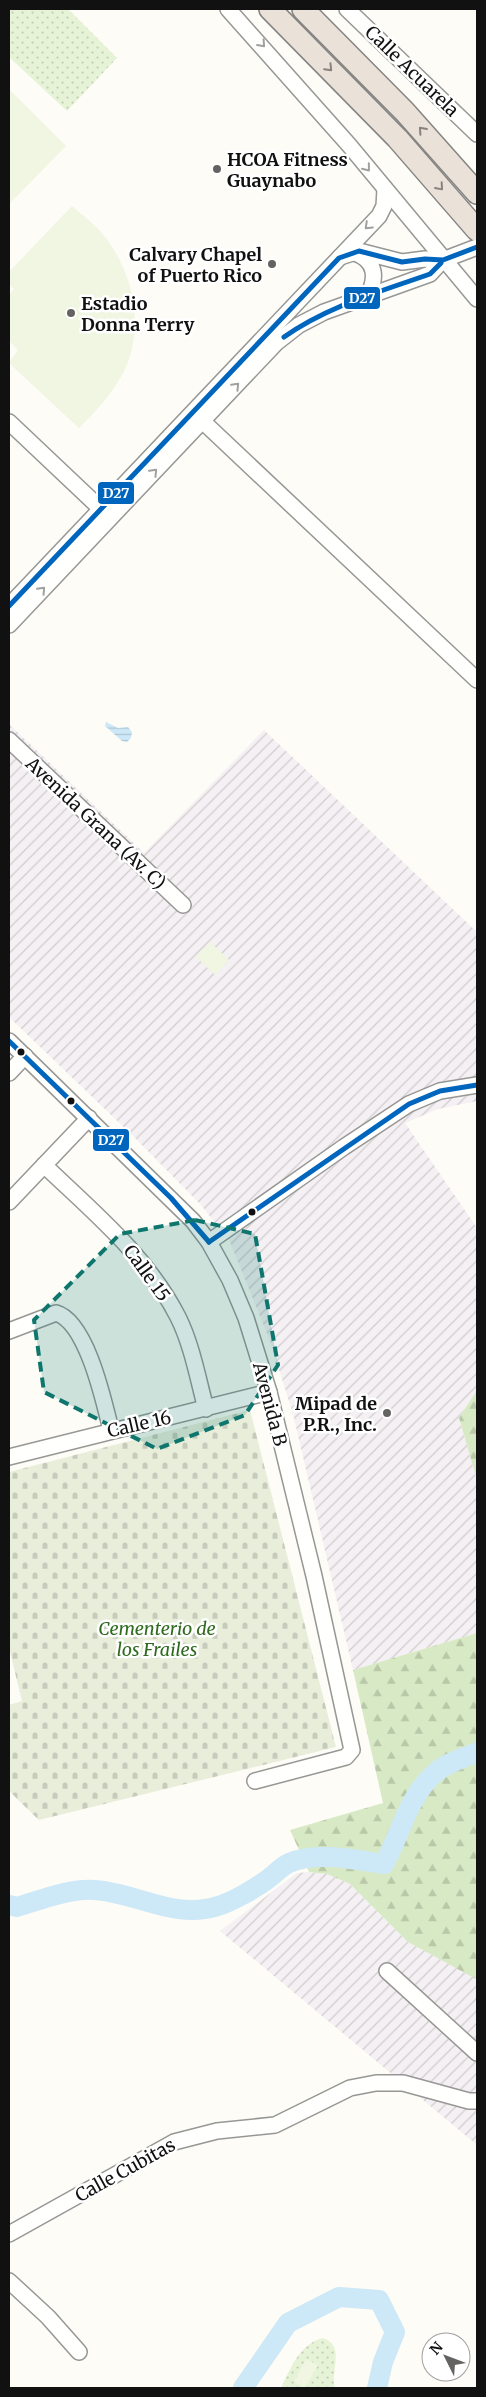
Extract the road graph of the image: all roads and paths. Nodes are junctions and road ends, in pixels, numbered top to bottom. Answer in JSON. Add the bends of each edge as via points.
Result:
{"nodes":[{"id":1,"x":228,"y":9,"type":"edge"},
{"id":2,"x":270,"y":9,"type":"edge"},
{"id":3,"x":303,"y":9,"type":"edge"},
{"id":4,"x":347,"y":9,"type":"edge"},
{"id":5,"x":477,"y":134,"type":"edge"},
{"id":6,"x":384,"y":189,"type":"junction"},
{"id":7,"x":477,"y":193,"type":"edge"},
{"id":8,"x":477,"y":230,"type":"edge"},
{"id":9,"x":471,"y":250,"type":"edge"},
{"id":10,"x":345,"y":255,"type":"junction"},
{"id":11,"x":443,"y":260,"type":"junction"},
{"id":12,"x":367,"y":297,"type":"junction"},
{"id":13,"x":477,"y":299,"type":"edge"},
{"id":14,"x":198,"y":417,"type":"junction"},
{"id":15,"x":9,"y":422,"type":"edge"},
{"id":16,"x":101,"y":509,"type":"junction"},
{"id":17,"x":9,"y":606,"type":"edge"},
{"id":18,"x":9,"y":625,"type":"edge"},
{"id":19,"x":477,"y":680,"type":"edge"},
{"id":20,"x":9,"y":740,"type":"edge"},
{"id":21,"x":183,"y":905,"type":"dead end"},
{"id":22,"x":9,"y":1041,"type":"edge"},
{"id":23,"x":25,"y":1056,"type":"junction"},
{"id":24,"x":9,"y":1073,"type":"edge"},
{"id":25,"x":477,"y":1085,"type":"edge"},
{"id":26,"x":89,"y":1118,"type":"junction"},
{"id":27,"x":44,"y":1166,"type":"junction"},
{"id":28,"x":9,"y":1202,"type":"edge"},
{"id":29,"x":209,"y":1242,"type":"junction"},
{"id":30,"x":9,"y":1331,"type":"edge"},
{"id":31,"x":269,"y":1392,"type":"junction"},
{"id":32,"x":206,"y":1409,"type":"junction"},
{"id":33,"x":111,"y":1430,"type":"junction"},
{"id":34,"x":9,"y":1457,"type":"edge"},
{"id":35,"x":255,"y":1781,"type":"dead end"},
{"id":36,"x":387,"y":1971,"type":"dead end"},
{"id":37,"x":477,"y":2054,"type":"edge"},
{"id":38,"x":477,"y":2101,"type":"edge"},
{"id":39,"x":9,"y":2234,"type":"edge"},
{"id":40,"x":9,"y":2281,"type":"edge"},
{"id":41,"x":79,"y":2352,"type":"dead end"}],
"edges":[{"from":1,"to":6,"type":"street","one_way":true,"via":[[270,53]]},
{"from":2,"to":8,"type":"highway","one_way":true,"via":[[397,138]]},
{"from":7,"to":3,"type":"highway","one_way":true,"via":[[406,112]]},
{"from":4,"to":5,"type":"street","name":"Calle Acuarela"},
{"from":6,"to":10,"type":"street","one_way":true,"via":[[384,206],[379,216]]},
{"from":6,"to":11,"type":"street"},
{"from":9,"to":11,"type":"street"},
{"from":10,"to":11,"type":"street","via":[[364,251],[402,262]]},
{"from":10,"to":12,"type":"street","via":[[365,259],[374,271],[374,282]]},
{"from":10,"to":14,"type":"street"},
{"from":11,"to":12,"type":"street","via":[[430,274]]},
{"from":11,"to":13,"type":"street"},
{"from":14,"to":12,"type":"street","one_way":true,"via":[[299,325],[324,312]]},
{"from":14,"to":16,"type":"street"},
{"from":18,"to":14,"type":"street","one_way":true},
{"from":14,"to":19,"type":"street"},
{"from":15,"to":16,"type":"street"},
{"from":16,"to":17,"type":"street"},
{"from":20,"to":21,"type":"street","name":"Avenida Grana (Av. C)"},
{"from":22,"to":23,"type":"street","name":"Avenida B"},
{"from":23,"to":24,"type":"street"},
{"from":23,"to":26,"type":"street","name":"Avenida B"},
{"from":25,"to":29,"type":"street","via":[[440,1092],[409,1104]]},
{"from":26,"to":27,"type":"street"},
{"from":26,"to":29,"type":"street","name":"Avenida B","via":[[171,1198]]},
{"from":27,"to":28,"type":"street"},
{"from":27,"to":32,"type":"street","name":"Calle 15","via":[[127,1245],[160,1286],[178,1318]]},
{"from":29,"to":31,"type":"street","name":"Avenida B","via":[[246,1318]]},
{"from":30,"to":33,"type":"street","via":[[56,1313],[62,1314],[82,1340],[92,1360]]},
{"from":31,"to":32,"type":"street","name":"Calle 16"},
{"from":31,"to":35,"type":"street","name":"Avenida B","via":[[352,1750],[346,1757]]},
{"from":32,"to":33,"type":"street","name":"Calle 16"},
{"from":33,"to":34,"type":"street","name":"Calle 16"},
{"from":36,"to":37,"type":"street"},
{"from":38,"to":39,"type":"street","name":"Calle Cubitas","via":[[403,2083],[376,2083],[350,2088],[275,2125],[217,2131],[174,2142]]},
{"from":40,"to":41,"type":"street"}]}
